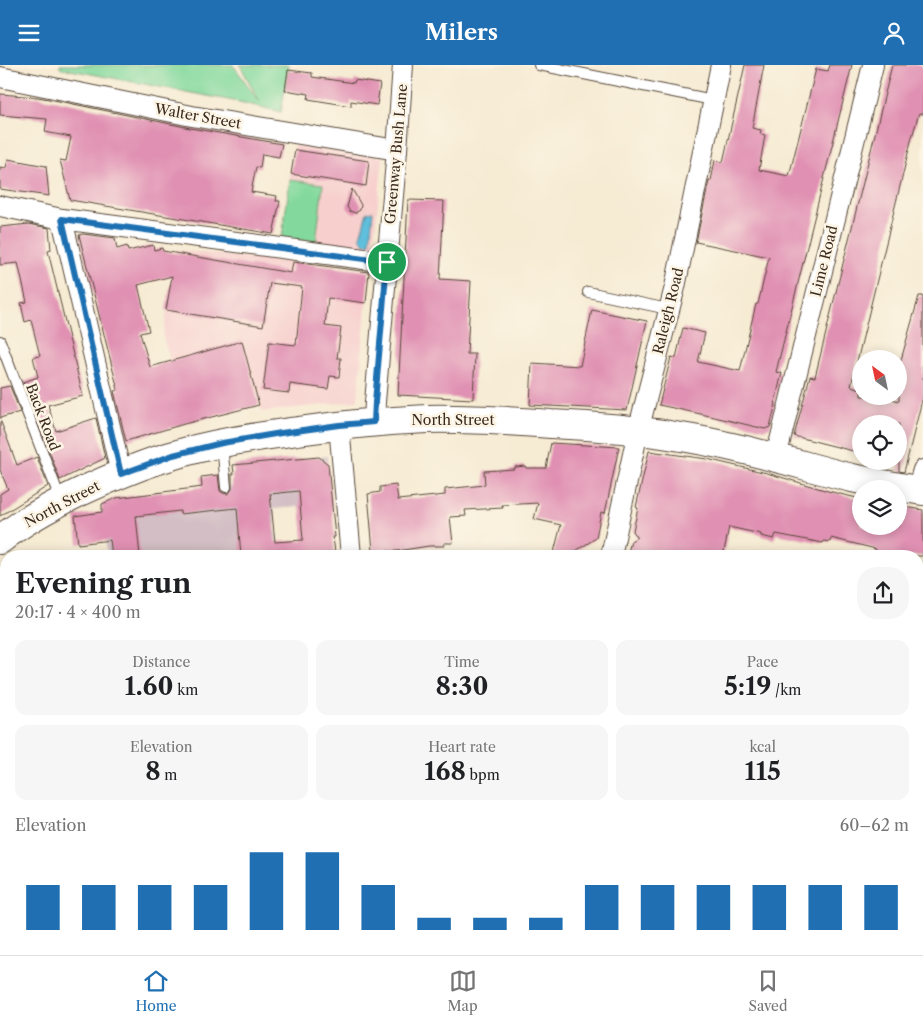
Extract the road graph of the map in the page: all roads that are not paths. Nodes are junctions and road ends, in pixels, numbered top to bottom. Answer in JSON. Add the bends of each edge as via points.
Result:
{"nodes":[{"id":1,"x":404,"y":65,"type":"edge"},
{"id":2,"x":543,"y":65,"type":"edge"},
{"id":3,"x":722,"y":65,"type":"edge"},
{"id":4,"x":873,"y":65,"type":"edge"},
{"id":5,"x":0,"y":77,"type":"edge"},
{"id":6,"x":714,"y":100,"type":"junction"},
{"id":7,"x":397,"y":150,"type":"junction"},
{"id":8,"x":0,"y":206,"type":"edge"},
{"id":9,"x":62,"y":219,"type":"junction"},
{"id":10,"x":387,"y":262,"type":"junction"},
{"id":11,"x":588,"y":292,"type":"dead end"},
{"id":12,"x":668,"y":309,"type":"junction"},
{"id":13,"x":0,"y":341,"type":"edge"},
{"id":14,"x":374,"y":422,"type":"junction"},
{"id":15,"x":339,"y":425,"type":"junction"},
{"id":16,"x":638,"y":431,"type":"junction"},
{"id":17,"x":222,"y":443,"type":"junction"},
{"id":18,"x":776,"y":457,"type":"junction"},
{"id":19,"x":121,"y":474,"type":"junction"},
{"id":20,"x":921,"y":483,"type":"edge"},
{"id":21,"x":226,"y":487,"type":"dead end"},
{"id":22,"x":61,"y":502,"type":"junction"},
{"id":23,"x":0,"y":540,"type":"edge"},
{"id":24,"x":350,"y":550,"type":"edge"},
{"id":25,"x":612,"y":550,"type":"edge"}],
"edges":[{"from":1,"to":7,"type":"street","name":"Greenway Bush Lane"},
{"from":2,"to":6,"type":"lane"},
{"from":3,"to":6,"type":"street","name":"Raleigh Road"},
{"from":4,"to":18,"type":"street","name":"Lime Road"},
{"from":5,"to":7,"type":"street","name":"Walter Street","via":[[192,116]]},
{"from":6,"to":12,"type":"street","name":"Raleigh Road"},
{"from":7,"to":10,"type":"street","name":"Greenway Bush Lane"},
{"from":8,"to":9,"type":"street"},
{"from":9,"to":10,"type":"street"},
{"from":9,"to":19,"type":"street"},
{"from":10,"to":14,"type":"street","name":"Greenway Bush Lane"},
{"from":11,"to":12,"type":"lane"},
{"from":12,"to":16,"type":"street","name":"Raleigh Road"},
{"from":13,"to":22,"type":"lane","name":"Back Road"},
{"from":14,"to":15,"type":"main road","name":"North Street"},
{"from":14,"to":16,"type":"main road","name":"North Street","via":[[489,419]]},
{"from":15,"to":17,"type":"main road","name":"North Street"},
{"from":15,"to":24,"type":"street"},
{"from":16,"to":18,"type":"main road","name":"North Street","via":[[673,435]]},
{"from":16,"to":25,"type":"street","name":"Raleigh Road"},
{"from":17,"to":19,"type":"main road","name":"North Street","via":[[173,455]]},
{"from":17,"to":21,"type":"lane"},
{"from":18,"to":20,"type":"main road","name":"North Street","via":[[885,485]]},
{"from":19,"to":22,"type":"main road","name":"North Street"},
{"from":22,"to":23,"type":"main road","name":"North Street"}]}
